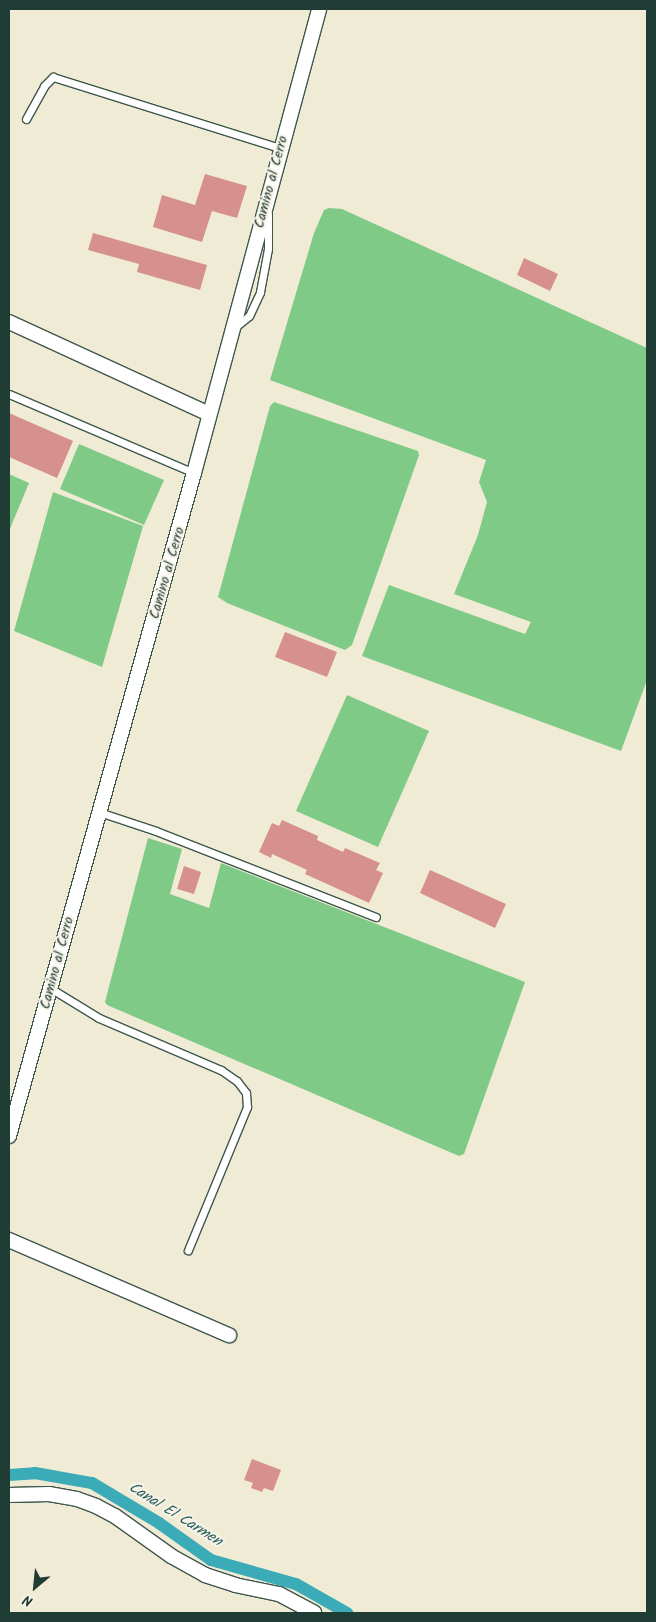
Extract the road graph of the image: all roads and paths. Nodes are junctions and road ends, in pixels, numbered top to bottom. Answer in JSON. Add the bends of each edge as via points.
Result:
{"nodes":[{"id":1,"x":319,"y":9,"type":"edge"},
{"id":2,"x":26,"y":119,"type":"dead end"},
{"id":3,"x":280,"y":148,"type":"junction"},
{"id":4,"x":9,"y":322,"type":"edge"},
{"id":5,"x":9,"y":394,"type":"edge"},
{"id":6,"x":210,"y":414,"type":"junction"},
{"id":7,"x":194,"y":473,"type":"junction"},
{"id":8,"x":99,"y":812,"type":"junction"},
{"id":9,"x":376,"y":917,"type":"dead end"},
{"id":10,"x":50,"y":988,"type":"junction"},
{"id":11,"x":9,"y":1136,"type":"edge"},
{"id":12,"x":9,"y":1240,"type":"edge"},
{"id":13,"x":188,"y":1250,"type":"dead end"},
{"id":14,"x":229,"y":1335,"type":"dead end"},
{"id":15,"x":9,"y":1495,"type":"edge"},
{"id":16,"x":314,"y":1613,"type":"edge"}],
"edges":[{"from":1,"to":3,"type":"street","name":"Camino al Cerro"},
{"from":2,"to":3,"type":"lane","via":[[44,86],[53,77]]},
{"from":3,"to":6,"type":"street","name":"Camino al Cerro"},
{"from":4,"to":6,"type":"street"},
{"from":5,"to":7,"type":"lane"},
{"from":6,"to":7,"type":"street","name":"Camino al Cerro"},
{"from":7,"to":8,"type":"street","name":"Camino al Cerro"},
{"from":8,"to":9,"type":"lane","via":[[156,830]]},
{"from":8,"to":10,"type":"street","name":"Camino al Cerro"},
{"from":10,"to":11,"type":"street","name":"Camino al Cerro"},
{"from":10,"to":13,"type":"lane","via":[[99,1018],[221,1070],[238,1081],[246,1093],[247,1107]]},
{"from":12,"to":14,"type":"street"},
{"from":15,"to":16,"type":"street","via":[[56,1495],[96,1506],[205,1575],[279,1594]]}]}
